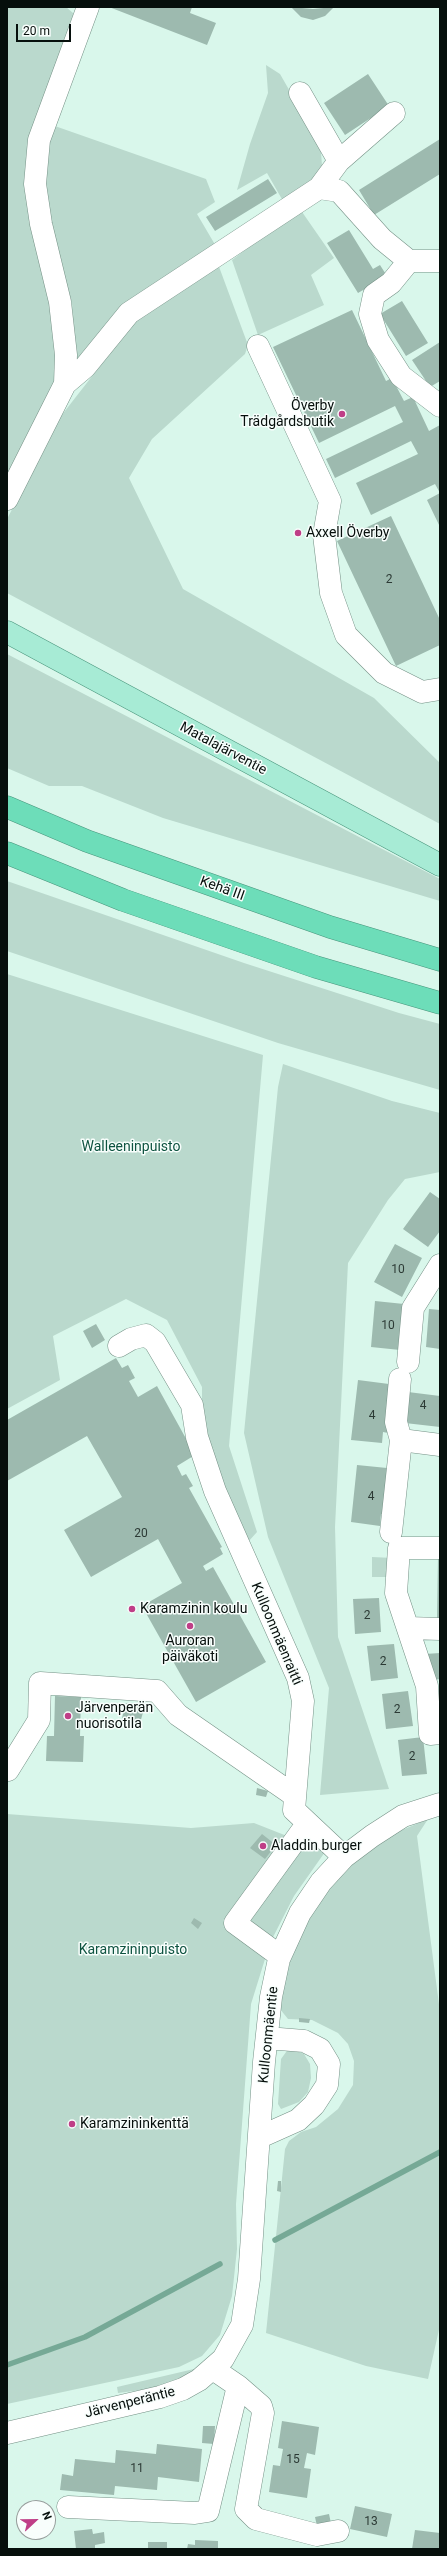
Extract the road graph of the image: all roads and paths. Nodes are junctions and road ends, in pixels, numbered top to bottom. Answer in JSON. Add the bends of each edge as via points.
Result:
{"nodes":[{"id":1,"x":88,"y":7,"type":"edge"},
{"id":2,"x":300,"y":93,"type":"dead end"},
{"id":3,"x":394,"y":113,"type":"dead end"},
{"id":4,"x":338,"y":161,"type":"junction"},
{"id":5,"x":319,"y":188,"type":"junction"},
{"id":6,"x":409,"y":261,"type":"junction"},
{"id":7,"x":440,"y":261,"type":"edge"},
{"id":8,"x":258,"y":346,"type":"dead end"},
{"id":9,"x":66,"y":384,"type":"junction"},
{"id":10,"x":440,"y":406,"type":"edge"},
{"id":11,"x":7,"y":499,"type":"edge"},
{"id":12,"x":7,"y":632,"type":"edge"},
{"id":13,"x":440,"y":689,"type":"edge"},
{"id":14,"x":7,"y":807,"type":"edge"},
{"id":15,"x":7,"y":853,"type":"edge"},
{"id":16,"x":440,"y":865,"type":"edge"},
{"id":17,"x":440,"y":960,"type":"edge"},
{"id":18,"x":440,"y":1002,"type":"edge"},
{"id":19,"x":440,"y":1265,"type":"edge"},
{"id":20,"x":119,"y":1346,"type":"dead end"},
{"id":21,"x":401,"y":1440,"type":"junction"},
{"id":22,"x":440,"y":1445,"type":"edge"},
{"id":23,"x":391,"y":1532,"type":"dead end"},
{"id":24,"x":440,"y":1548,"type":"edge"},
{"id":25,"x":408,"y":1628,"type":"junction"},
{"id":26,"x":440,"y":1629,"type":"edge"},
{"id":27,"x":434,"y":1696,"type":"edge"},
{"id":28,"x":440,"y":1733,"type":"edge"},
{"id":29,"x":8,"y":1770,"type":"dead end"},
{"id":30,"x":295,"y":1796,"type":"junction"},
{"id":31,"x":440,"y":1804,"type":"edge"},
{"id":32,"x":307,"y":1824,"type":"junction"},
{"id":33,"x":344,"y":1858,"type":"junction"},
{"id":34,"x":280,"y":1956,"type":"junction"},
{"id":35,"x":267,"y":2038,"type":"junction"},
{"id":36,"x":260,"y":2137,"type":"junction"},
{"id":37,"x":234,"y":2342,"type":"joint"},
{"id":38,"x":214,"y":2369,"type":"junction"},
{"id":39,"x":238,"y":2386,"type":"junction"},
{"id":40,"x":7,"y":2433,"type":"edge"},
{"id":41,"x":68,"y":2507,"type":"dead end"},
{"id":42,"x":338,"y":2531,"type":"dead end"},
{"id":43,"x":317,"y":2542,"type":"edge"}],
"edges":[{"from":1,"to":9,"type":"street","via":[[39,140],[35,184],[41,224],[60,302],[66,355]]},
{"from":2,"to":4,"type":"street"},
{"from":3,"to":4,"type":"street"},
{"from":4,"to":5,"type":"street"},
{"from":5,"to":6,"type":"street","via":[[339,191],[382,239]]},
{"from":5,"to":9,"type":"street","via":[[129,313],[85,367]]},
{"from":6,"to":7,"type":"street"},
{"from":6,"to":10,"type":"street","via":[[391,283],[374,294],[370,314],[378,340],[402,376]]},
{"from":8,"to":13,"type":"street","via":[[330,501],[324,535],[332,593],[346,635],[384,673],[422,692]]},
{"from":9,"to":11,"type":"street"},
{"from":12,"to":16,"type":"main road","name":"Matalajärventie"},
{"from":14,"to":17,"type":"highway","name":"Kehä III","via":[[87,841],[330,927]]},
{"from":15,"to":18,"type":"highway","via":[[138,906],[316,967]]},
{"from":19,"to":21,"type":"street","via":[[413,1308],[396,1422]]},
{"from":20,"to":30,"type":"street","name":"Kulloonmäenraitti","via":[[146,1335],[156,1342],[192,1405],[197,1437],[215,1491],[298,1678],[303,1701]]},
{"from":21,"to":22,"type":"street"},
{"from":21,"to":23,"type":"street"},
{"from":24,"to":25,"type":"street","via":[[399,1548],[396,1593]]},
{"from":25,"to":26,"type":"street"},
{"from":25,"to":27,"type":"street","via":[[426,1686]]},
{"from":27,"to":28,"type":"street","via":[[430,1734]]},
{"from":29,"to":30,"type":"street","via":[[39,1720],[40,1683],[157,1691],[178,1715]]},
{"from":30,"to":32,"type":"street","name":"Kulloonmäenraitti","via":[[294,1810]]},
{"from":31,"to":33,"type":"street","name":"Kulloonmäentie","via":[[403,1816]]},
{"from":32,"to":33,"type":"street","name":"Kulloonmäenraitti"},
{"from":32,"to":34,"type":"street","via":[[235,1923]]},
{"from":33,"to":34,"type":"street","name":"Kulloonmäentie","via":[[321,1882],[300,1913]]},
{"from":34,"to":35,"type":"street","name":"Kulloonmäentie","via":[[271,1997]]},
{"from":35,"to":36,"type":"street","name":"Kulloonmäentie"},
{"from":35,"to":36,"type":"street","via":[[304,2041],[320,2049],[329,2064],[327,2085],[314,2106],[298,2120]]},
{"from":36,"to":37,"type":"street","name":"Kulloonmäentie","via":[[250,2279],[242,2325]]},
{"from":37,"to":38,"type":"street","name":"Järvenperäntie"},
{"from":38,"to":39,"type":"street"},
{"from":38,"to":40,"type":"street","name":"Järvenperäntie","via":[[183,2389],[160,2397]]},
{"from":39,"to":41,"type":"street","via":[[208,2511],[195,2513]]},
{"from":39,"to":43,"type":"street","via":[[261,2406],[263,2413],[246,2509],[256,2519]]},
{"from":42,"to":43,"type":"street"}]}
